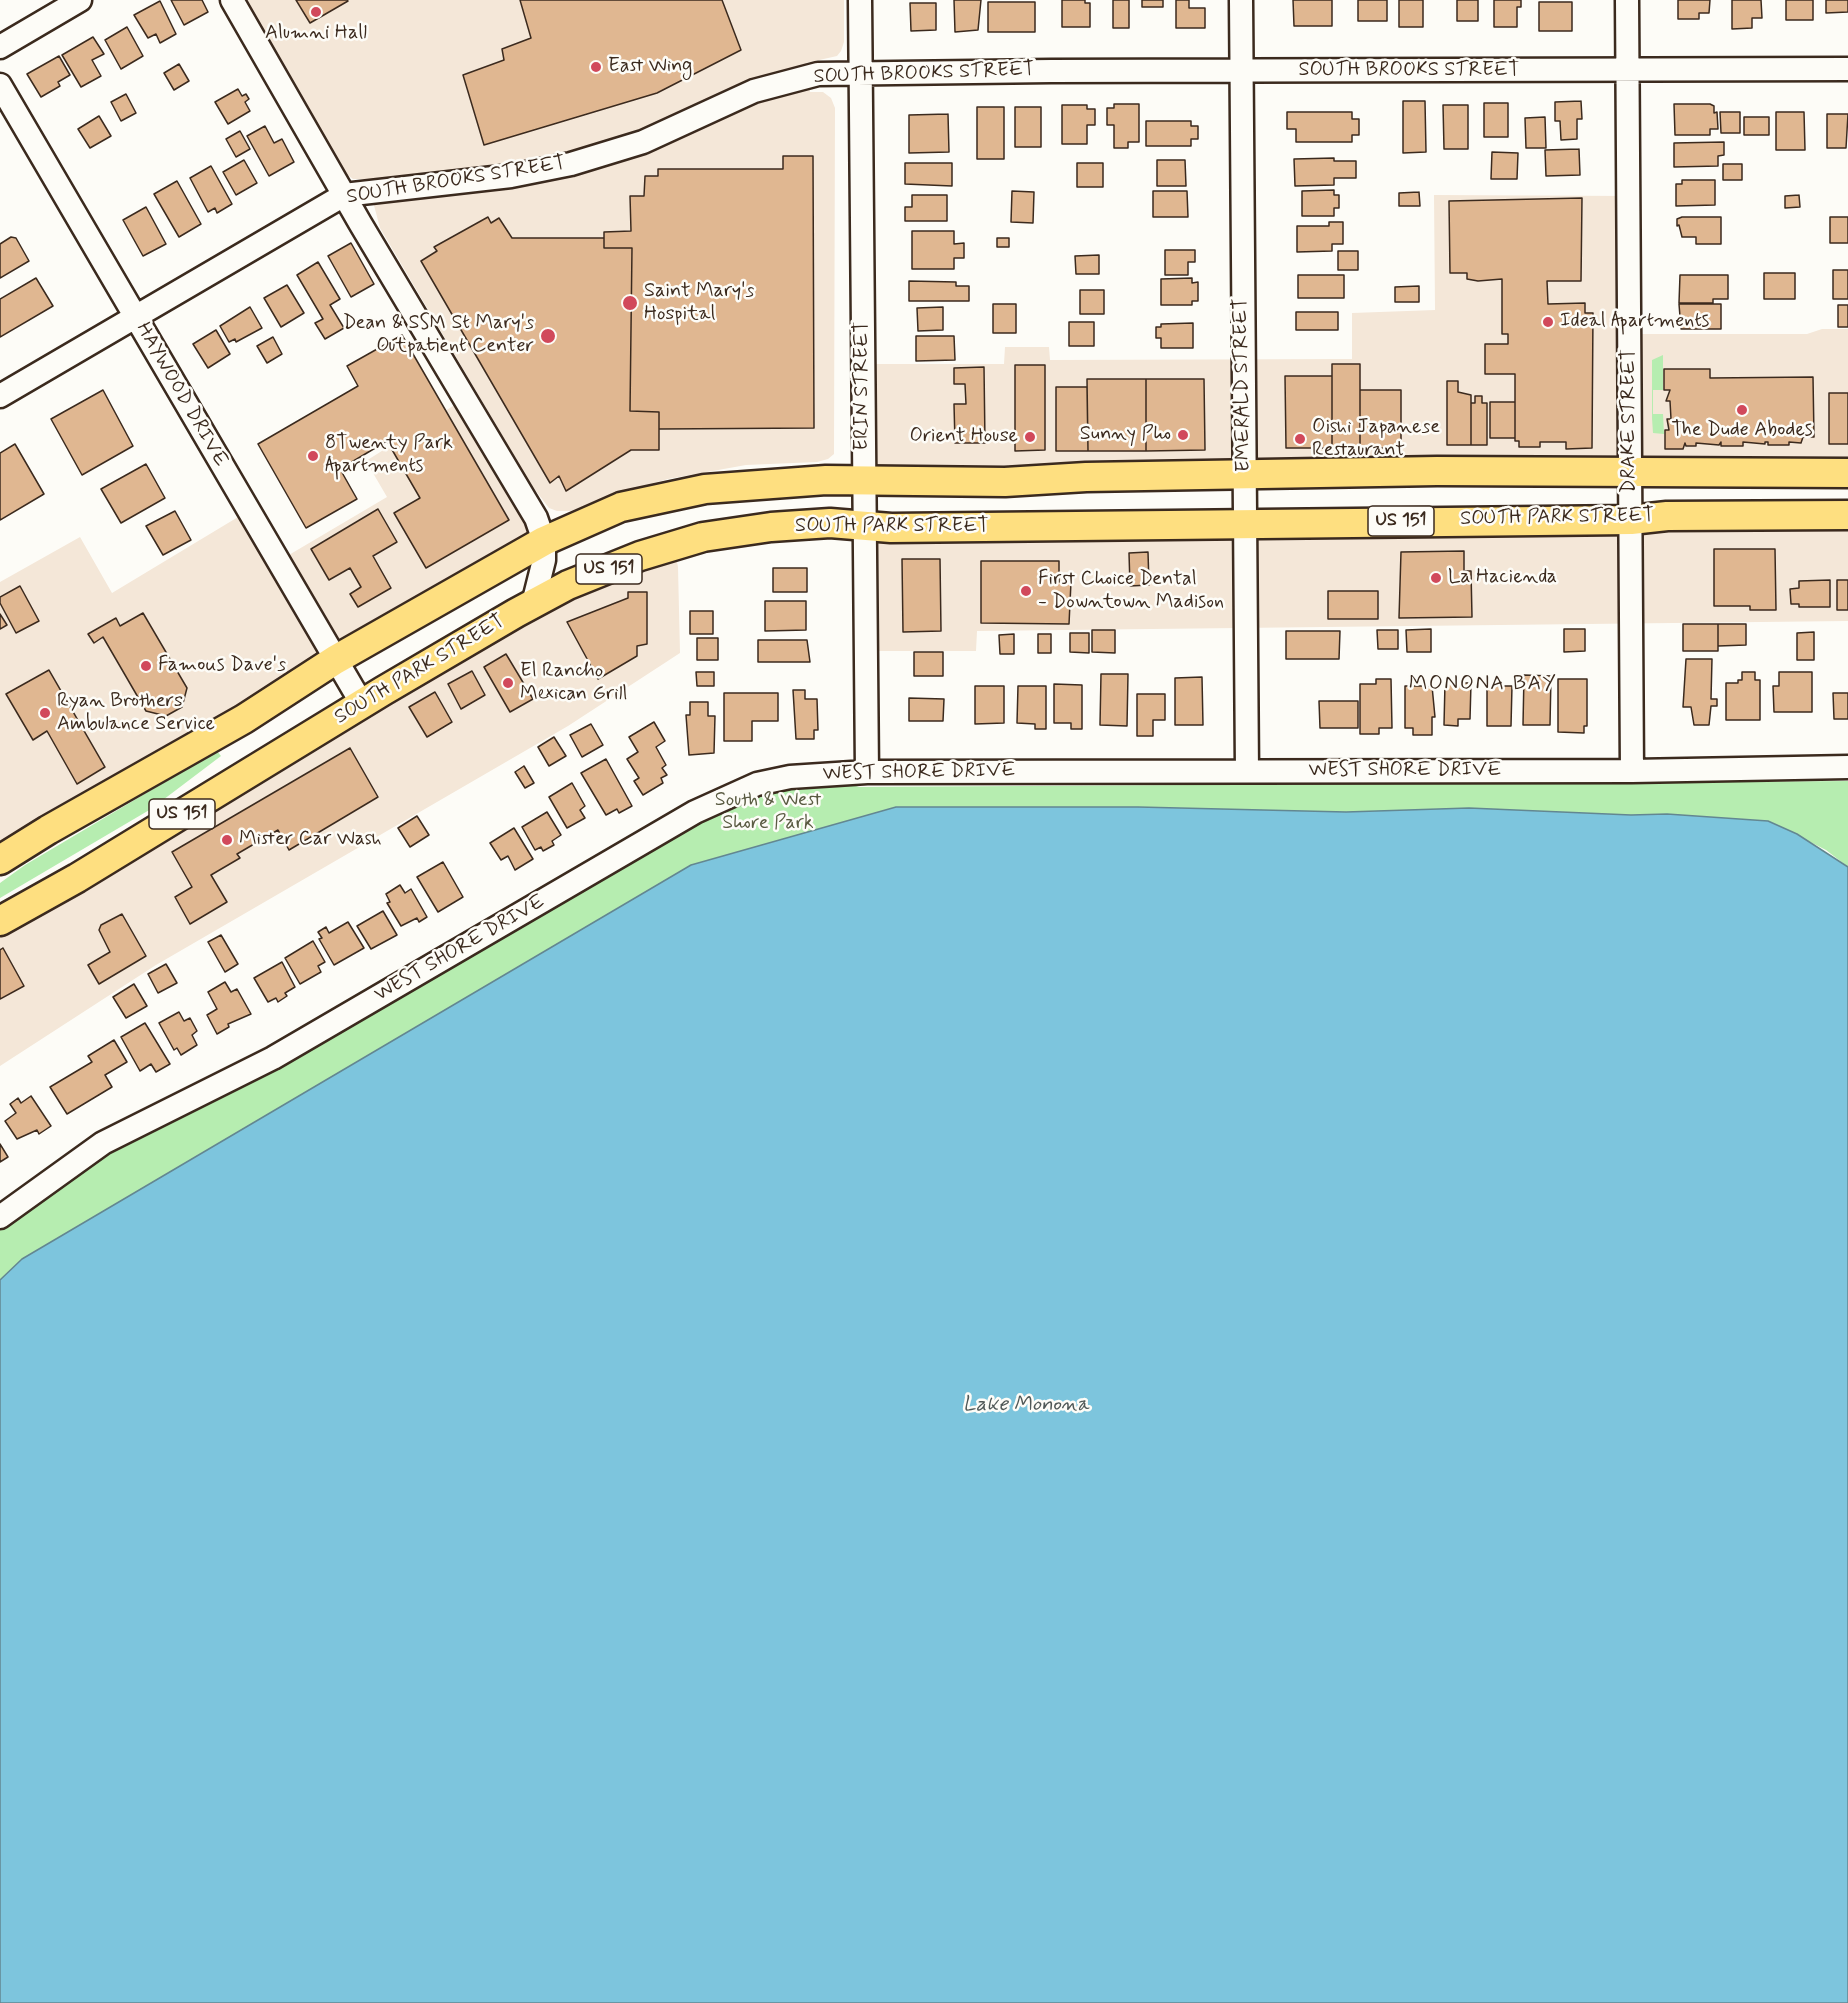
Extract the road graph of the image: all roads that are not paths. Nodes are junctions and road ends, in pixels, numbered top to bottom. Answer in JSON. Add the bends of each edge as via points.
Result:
{"nodes":[{"id":1,"x":80,"y":0,"type":"edge"},
{"id":2,"x":232,"y":0,"type":"edge"},
{"id":3,"x":860,"y":0,"type":"edge"},
{"id":4,"x":1241,"y":0,"type":"edge"},
{"id":5,"x":1627,"y":0,"type":"edge"},
{"id":6,"x":0,"y":47,"type":"edge"},
{"id":7,"x":1628,"y":68,"type":"junction"},
{"id":8,"x":1848,"y":69,"type":"edge"},
{"id":9,"x":1242,"y":72,"type":"junction"},
{"id":10,"x":861,"y":74,"type":"junction"},
{"id":11,"x":0,"y":85,"type":"edge"},
{"id":12,"x":344,"y":195,"type":"junction"},
{"id":13,"x":136,"y":317,"type":"junction"},
{"id":14,"x":0,"y":396,"type":"edge"},
{"id":15,"x":1630,"y":473,"type":"junction"},
{"id":16,"x":1848,"y":473,"type":"edge"},
{"id":17,"x":1244,"y":475,"type":"junction"},
{"id":18,"x":864,"y":481,"type":"junction"},
{"id":19,"x":1848,"y":515,"type":"edge"},
{"id":20,"x":1631,"y":520,"type":"junction"},
{"id":21,"x":1245,"y":523,"type":"junction"},
{"id":22,"x":864,"y":525,"type":"junction"},
{"id":23,"x":544,"y":541,"type":"junction"},
{"id":24,"x":533,"y":604,"type":"junction"},
{"id":25,"x":335,"y":660,"type":"junction"},
{"id":26,"x":362,"y":704,"type":"junction"},
{"id":27,"x":1848,"y":767,"type":"edge"},
{"id":28,"x":1247,"y":771,"type":"junction"},
{"id":29,"x":1632,"y":771,"type":"junction"},
{"id":30,"x":867,"y":772,"type":"junction"},
{"id":31,"x":0,"y":860,"type":"edge"},
{"id":32,"x":0,"y":921,"type":"edge"},
{"id":33,"x":0,"y":1217,"type":"edge"}],
"edges":[{"from":1,"to":6,"type":"street"},
{"from":2,"to":12,"type":"street"},
{"from":3,"to":10,"type":"street","name":"ERIN STREET"},
{"from":4,"to":9,"type":"street","name":"EMERALD STREET"},
{"from":5,"to":7,"type":"street","name":"DRAKE STREET"},
{"from":7,"to":8,"type":"street","name":"SOUTH BROOKS STREET"},
{"from":7,"to":9,"type":"street","name":"SOUTH BROOKS STREET"},
{"from":7,"to":15,"type":"street","name":"DRAKE STREET"},
{"from":9,"to":10,"type":"street","name":"SOUTH BROOKS STREET"},
{"from":9,"to":17,"type":"street","name":"EMERALD STREET"},
{"from":10,"to":12,"type":"street","name":"SOUTH BROOKS STREET","via":[[818,75],[754,91],[643,142],[553,168]]},
{"from":10,"to":18,"type":"street","name":"ERIN STREET"},
{"from":11,"to":13,"type":"street","name":"HAYWOOD DRIVE"},
{"from":12,"to":13,"type":"street","name":"SOUTH BROOKS STREET"},
{"from":12,"to":23,"type":"street","via":[[536,518]]},
{"from":13,"to":14,"type":"street","name":"SOUTH BROOKS STREET"},
{"from":13,"to":25,"type":"street","name":"HAYWOOD DRIVE"},
{"from":15,"to":16,"type":"main road","number":"US 151"},
{"from":15,"to":17,"type":"main road","number":"US 151"},
{"from":15,"to":20,"type":"street","name":"DRAKE STREET"},
{"from":17,"to":18,"type":"main road","number":"US 151","via":[[1005,482]]},
{"from":17,"to":21,"type":"street","name":"EMERALD STREET"},
{"from":18,"to":22,"type":"street","name":"ERIN STREET"},
{"from":18,"to":23,"type":"main road","number":"US 151","via":[[705,489],[621,507]]},
{"from":19,"to":20,"type":"main road","name":"SOUTH PARK STREET","number":"US 151","via":[[1667,516]]},
{"from":20,"to":21,"type":"main road","name":"SOUTH PARK STREET","number":"US 151"},
{"from":20,"to":29,"type":"street","name":"DRAKE STREET"},
{"from":21,"to":22,"type":"main road","name":"SOUTH PARK STREET","number":"US 151","via":[[891,528]]},
{"from":21,"to":28,"type":"street","name":"EMERALD STREET"},
{"from":22,"to":24,"type":"main road","name":"SOUTH PARK STREET","number":"US 151","via":[[771,527],[703,537],[640,556],[568,585]]},
{"from":22,"to":30,"type":"street","name":"ERIN STREET"},
{"from":23,"to":24,"type":"street","via":[[544,560]]},
{"from":23,"to":25,"type":"main road","number":"US 151"},
{"from":24,"to":26,"type":"main road","name":"SOUTH PARK STREET","number":"US 151"},
{"from":25,"to":26,"type":"street","name":"HAYWOOD DRIVE"},
{"from":25,"to":31,"type":"main road","number":"US 151","via":[[244,719]]},
{"from":26,"to":32,"type":"main road","name":"SOUTH PARK STREET","number":"US 151"},
{"from":27,"to":29,"type":"street","name":"WEST SHORE DRIVE"},
{"from":28,"to":29,"type":"street","name":"WEST SHORE DRIVE"},
{"from":28,"to":30,"type":"street","name":"WEST SHORE DRIVE"},
{"from":30,"to":33,"type":"street","name":"WEST SHORE DRIVE","via":[[790,777],[757,784],[714,802],[273,1058],[103,1143]]}]}
